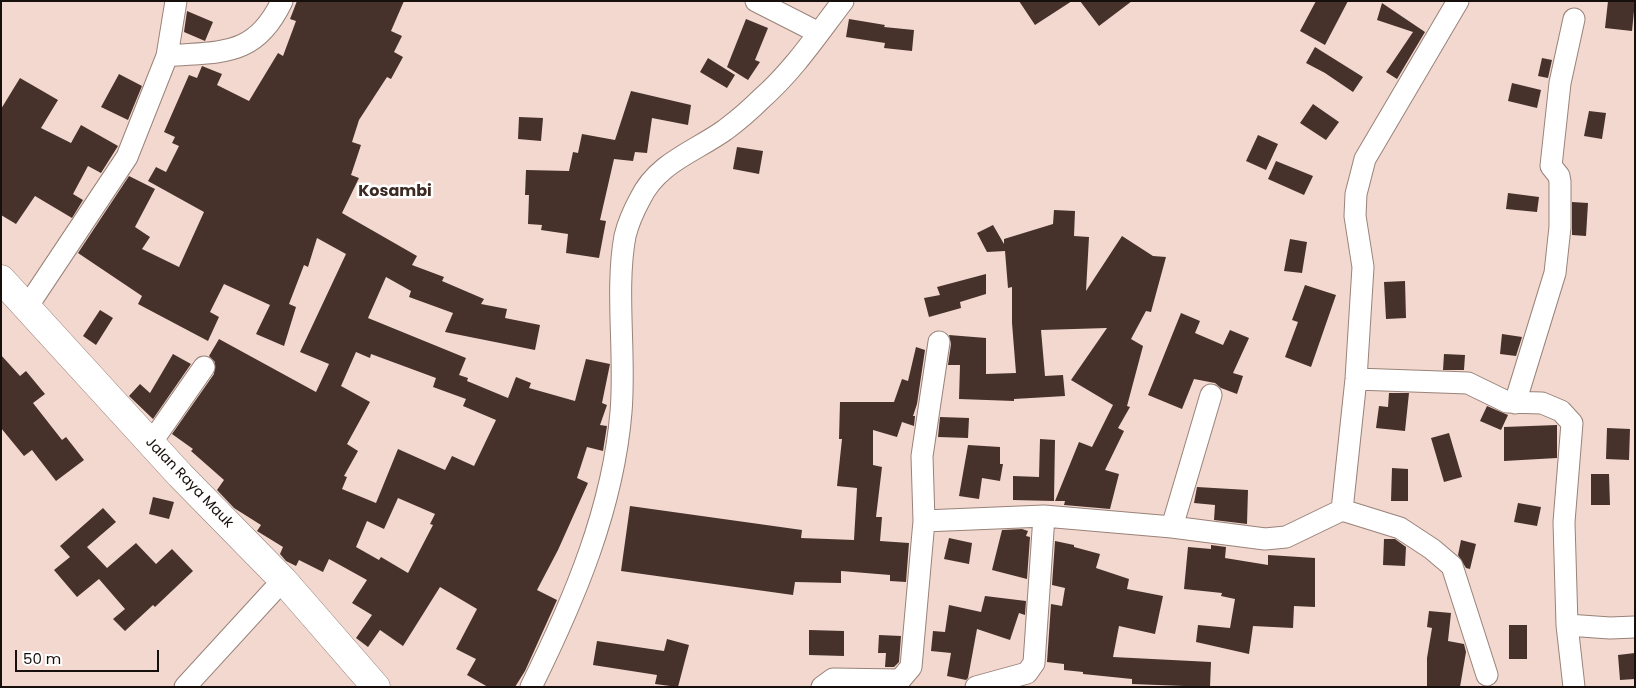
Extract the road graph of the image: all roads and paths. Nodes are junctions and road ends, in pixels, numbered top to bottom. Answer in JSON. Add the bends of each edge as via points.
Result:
{"nodes":[{"id":1,"x":176,"y":1,"type":"edge"},
{"id":2,"x":282,"y":1,"type":"edge"},
{"id":3,"x":756,"y":1,"type":"edge"},
{"id":4,"x":843,"y":1,"type":"edge"},
{"id":5,"x":1458,"y":1,"type":"edge"},
{"id":6,"x":1574,"y":19,"type":"dead end"},
{"id":7,"x":819,"y":33,"type":"junction"},
{"id":8,"x":167,"y":56,"type":"junction"},
{"id":9,"x":1,"y":280,"type":"edge"},
{"id":10,"x":27,"y":307,"type":"junction"},
{"id":11,"x":939,"y":342,"type":"dead end"},
{"id":12,"x":204,"y":367,"type":"dead end"},
{"id":13,"x":1356,"y":379,"type":"junction"},
{"id":14,"x":1211,"y":395,"type":"dead end"},
{"id":15,"x":1515,"y":403,"type":"junction"},
{"id":16,"x":152,"y":443,"type":"junction"},
{"id":17,"x":1342,"y":510,"type":"junction"},
{"id":18,"x":1044,"y":516,"type":"junction"},
{"id":19,"x":924,"y":521,"type":"junction"},
{"id":20,"x":1172,"y":527,"type":"junction"},
{"id":21,"x":283,"y":580,"type":"junction"},
{"id":22,"x":1567,"y":625,"type":"junction"},
{"id":23,"x":1635,"y":627,"type":"edge"},
{"id":24,"x":1487,"y":675,"type":"dead end"},
{"id":25,"x":185,"y":687,"type":"edge"},
{"id":26,"x":376,"y":687,"type":"edge"},
{"id":27,"x":531,"y":687,"type":"edge"},
{"id":28,"x":822,"y":687,"type":"edge"},
{"id":29,"x":976,"y":687,"type":"edge"},
{"id":30,"x":1574,"y":687,"type":"edge"}],
"edges":[{"from":1,"to":8,"type":"street"},
{"from":2,"to":8,"type":"street","via":[[263,31],[239,48]]},
{"from":3,"to":7,"type":"street"},
{"from":4,"to":7,"type":"street"},
{"from":5,"to":13,"type":"street","via":[[1365,159],[1356,194],[1355,216],[1363,267]]},
{"from":6,"to":15,"type":"street","via":[[1560,83],[1551,166],[1560,182],[1557,263]]},
{"from":7,"to":27,"type":"street","via":[[763,98],[725,130],[673,160],[653,178],[640,198],[625,235],[622,410],[617,450],[592,545],[564,621]]},
{"from":8,"to":10,"type":"street","via":[[127,158]]},
{"from":9,"to":10,"type":"main road","name":"Jalan Raya Mauk"},
{"from":10,"to":16,"type":"main road","name":"Jalan Raya Mauk"},
{"from":11,"to":19,"type":"street","via":[[922,456]]},
{"from":12,"to":16,"type":"street"},
{"from":13,"to":15,"type":"street","via":[[1468,383]]},
{"from":13,"to":17,"type":"street"},
{"from":14,"to":20,"type":"street"},
{"from":15,"to":22,"type":"street","via":[[1542,403],[1561,411],[1572,423],[1564,522]]},
{"from":16,"to":21,"type":"main road","name":"Jalan Raya Mauk"},
{"from":17,"to":20,"type":"street","via":[[1286,537],[1265,539]]},
{"from":17,"to":24,"type":"street","via":[[1400,528],[1452,566]]},
{"from":18,"to":19,"type":"street"},
{"from":18,"to":20,"type":"street"},
{"from":18,"to":29,"type":"street","via":[[1034,663],[1027,673]]},
{"from":19,"to":28,"type":"street","via":[[909,672],[900,680],[833,679]]},
{"from":21,"to":25,"type":"street"},
{"from":21,"to":26,"type":"main road","name":"Jalan Raya Mauk"},
{"from":22,"to":23,"type":"street"},
{"from":22,"to":30,"type":"street"}]}
